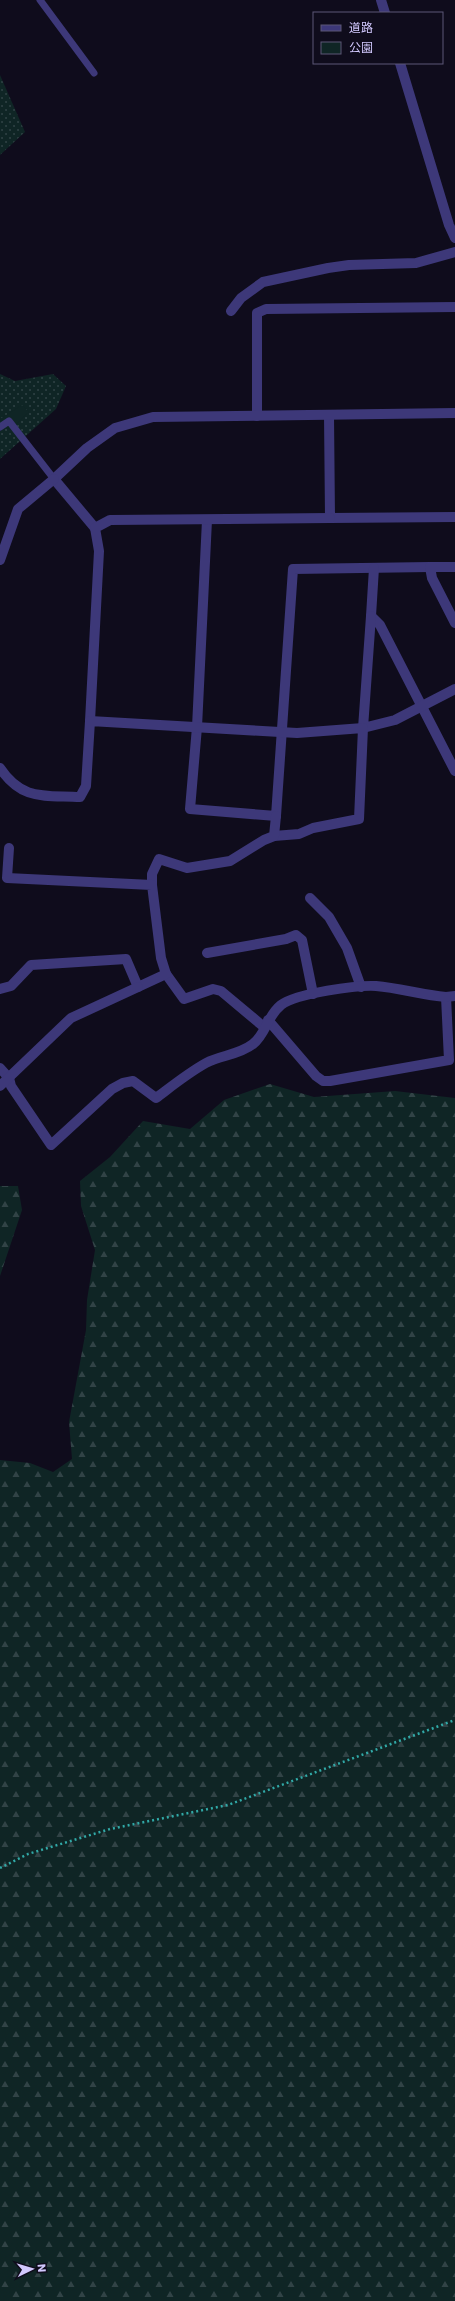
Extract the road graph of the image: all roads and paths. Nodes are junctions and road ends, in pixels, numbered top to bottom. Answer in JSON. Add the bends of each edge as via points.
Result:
{"nodes":[{"id":1,"x":40,"y":0,"type":"edge"},
{"id":2,"x":381,"y":0,"type":"edge"},
{"id":3,"x":385,"y":12,"type":"edge"},
{"id":4,"x":400,"y":64,"type":"edge"},
{"id":5,"x":94,"y":73,"type":"dead end"},
{"id":6,"x":455,"y":238,"type":"edge"},
{"id":7,"x":455,"y":252,"type":"edge"},
{"id":8,"x":455,"y":307,"type":"edge"},
{"id":9,"x":231,"y":311,"type":"dead end"},
{"id":10,"x":455,"y":413,"type":"edge"},
{"id":11,"x":329,"y":415,"type":"junction"},
{"id":12,"x":257,"y":416,"type":"junction"},
{"id":13,"x":0,"y":427,"type":"edge"},
{"id":14,"x":54,"y":479,"type":"junction"},
{"id":15,"x":455,"y":516,"type":"edge"},
{"id":16,"x":330,"y":518,"type":"junction"},
{"id":17,"x":207,"y":520,"type":"junction"},
{"id":18,"x":95,"y":528,"type":"junction"},
{"id":19,"x":0,"y":560,"type":"edge"},
{"id":20,"x":430,"y":567,"type":"junction"},
{"id":21,"x":455,"y":567,"type":"edge"},
{"id":22,"x":374,"y":568,"type":"junction"},
{"id":23,"x":371,"y":616,"type":"junction"},
{"id":24,"x":455,"y":623,"type":"edge"},
{"id":25,"x":455,"y":689,"type":"edge"},
{"id":26,"x":421,"y":706,"type":"junction"},
{"id":27,"x":90,"y":721,"type":"junction"},
{"id":28,"x":197,"y":727,"type":"junction"},
{"id":29,"x":363,"y":728,"type":"junction"},
{"id":30,"x":282,"y":732,"type":"junction"},
{"id":31,"x":0,"y":768,"type":"edge"},
{"id":32,"x":455,"y":771,"type":"edge"},
{"id":33,"x":276,"y":816,"type":"junction"},
{"id":34,"x":274,"y":836,"type":"junction"},
{"id":35,"x":9,"y":848,"type":"dead end"},
{"id":36,"x":152,"y":886,"type":"junction"},
{"id":37,"x":310,"y":898,"type":"dead end"},
{"id":38,"x":207,"y":953,"type":"dead end"},
{"id":39,"x":166,"y":974,"type":"junction"},
{"id":40,"x":138,"y":987,"type":"junction"},
{"id":41,"x":361,"y":987,"type":"junction"},
{"id":42,"x":0,"y":989,"type":"edge"},
{"id":43,"x":313,"y":994,"type":"junction"},
{"id":44,"x":450,"y":996,"type":"edge"},
{"id":45,"x":266,"y":1023,"type":"junction"},
{"id":46,"x":0,"y":1068,"type":"edge"},
{"id":47,"x":9,"y":1078,"type":"junction"},
{"id":48,"x":0,"y":1086,"type":"edge"},
{"id":49,"x":455,"y":1720,"type":"edge"},
{"id":50,"x":0,"y":1868,"type":"edge"}],
"edges":[{"from":1,"to":5,"type":"lane"},
{"from":2,"to":3,"type":"street"},
{"from":4,"to":6,"type":"street"},
{"from":7,"to":9,"type":"street","via":[[416,263],[349,265],[263,282],[242,298]]},
{"from":8,"to":12,"type":"street","via":[[266,309],[257,313]]},
{"from":10,"to":11,"type":"street"},
{"from":11,"to":12,"type":"street"},
{"from":11,"to":16,"type":"street"},
{"from":12,"to":14,"type":"street","via":[[153,417],[115,428]]},
{"from":13,"to":14,"type":"lane","via":[[9,421]]},
{"from":14,"to":18,"type":"street"},
{"from":14,"to":19,"type":"street","via":[[18,509]]},
{"from":15,"to":16,"type":"street"},
{"from":16,"to":17,"type":"street"},
{"from":17,"to":18,"type":"street","via":[[110,520]]},
{"from":17,"to":28,"type":"street"},
{"from":18,"to":27,"type":"street","via":[[99,551]]},
{"from":20,"to":21,"type":"street"},
{"from":20,"to":22,"type":"street"},
{"from":20,"to":24,"type":"street","via":[[432,578]]},
{"from":22,"to":23,"type":"street"},
{"from":22,"to":30,"type":"street","via":[[293,569]]},
{"from":23,"to":26,"type":"street","via":[[380,626]]},
{"from":23,"to":29,"type":"street"},
{"from":25,"to":26,"type":"street"},
{"from":26,"to":29,"type":"street","via":[[395,720]]},
{"from":26,"to":32,"type":"street"},
{"from":27,"to":28,"type":"street"},
{"from":27,"to":31,"type":"street","via":[[86,786],[80,797],[21,791],[8,780]]},
{"from":28,"to":30,"type":"street"},
{"from":28,"to":33,"type":"street","via":[[190,809]]},
{"from":29,"to":30,"type":"street"},
{"from":29,"to":34,"type":"street","via":[[359,819],[313,828],[299,834]]},
{"from":30,"to":33,"type":"street"},
{"from":33,"to":34,"type":"street"},
{"from":34,"to":36,"type":"street","via":[[230,861],[187,868],[159,859],[152,874]]},
{"from":35,"to":36,"type":"street","via":[[7,878]]},
{"from":36,"to":39,"type":"street","via":[[161,958]]},
{"from":37,"to":41,"type":"street","via":[[329,917],[347,948]]},
{"from":38,"to":43,"type":"street","via":[[296,935],[302,940]]},
{"from":39,"to":40,"type":"street"},
{"from":39,"to":45,"type":"street","via":[[184,998],[213,989],[221,991]]},
{"from":40,"to":42,"type":"street","via":[[126,959],[31,965],[11,986]]},
{"from":40,"to":47,"type":"street","via":[[71,1018]]},
{"from":41,"to":43,"type":"street"},
{"from":41,"to":44,"type":"street","via":[[376,986]]},
{"from":43,"to":45,"type":"street","via":[[282,1004]]},
{"from":44,"to":45,"type":"street","via":[[449,1060],[330,1081],[316,1076]]},
{"from":45,"to":47,"type":"street","via":[[261,1036],[253,1044],[236,1054],[207,1062],[156,1098],[133,1081],[122,1083],[112,1089],[52,1145],[11,1086]]},
{"from":46,"to":47,"type":"street"},
{"from":47,"to":48,"type":"street"},
{"from":49,"to":50,"type":"path","via":[[228,1805],[110,1828],[28,1854]]}]}
